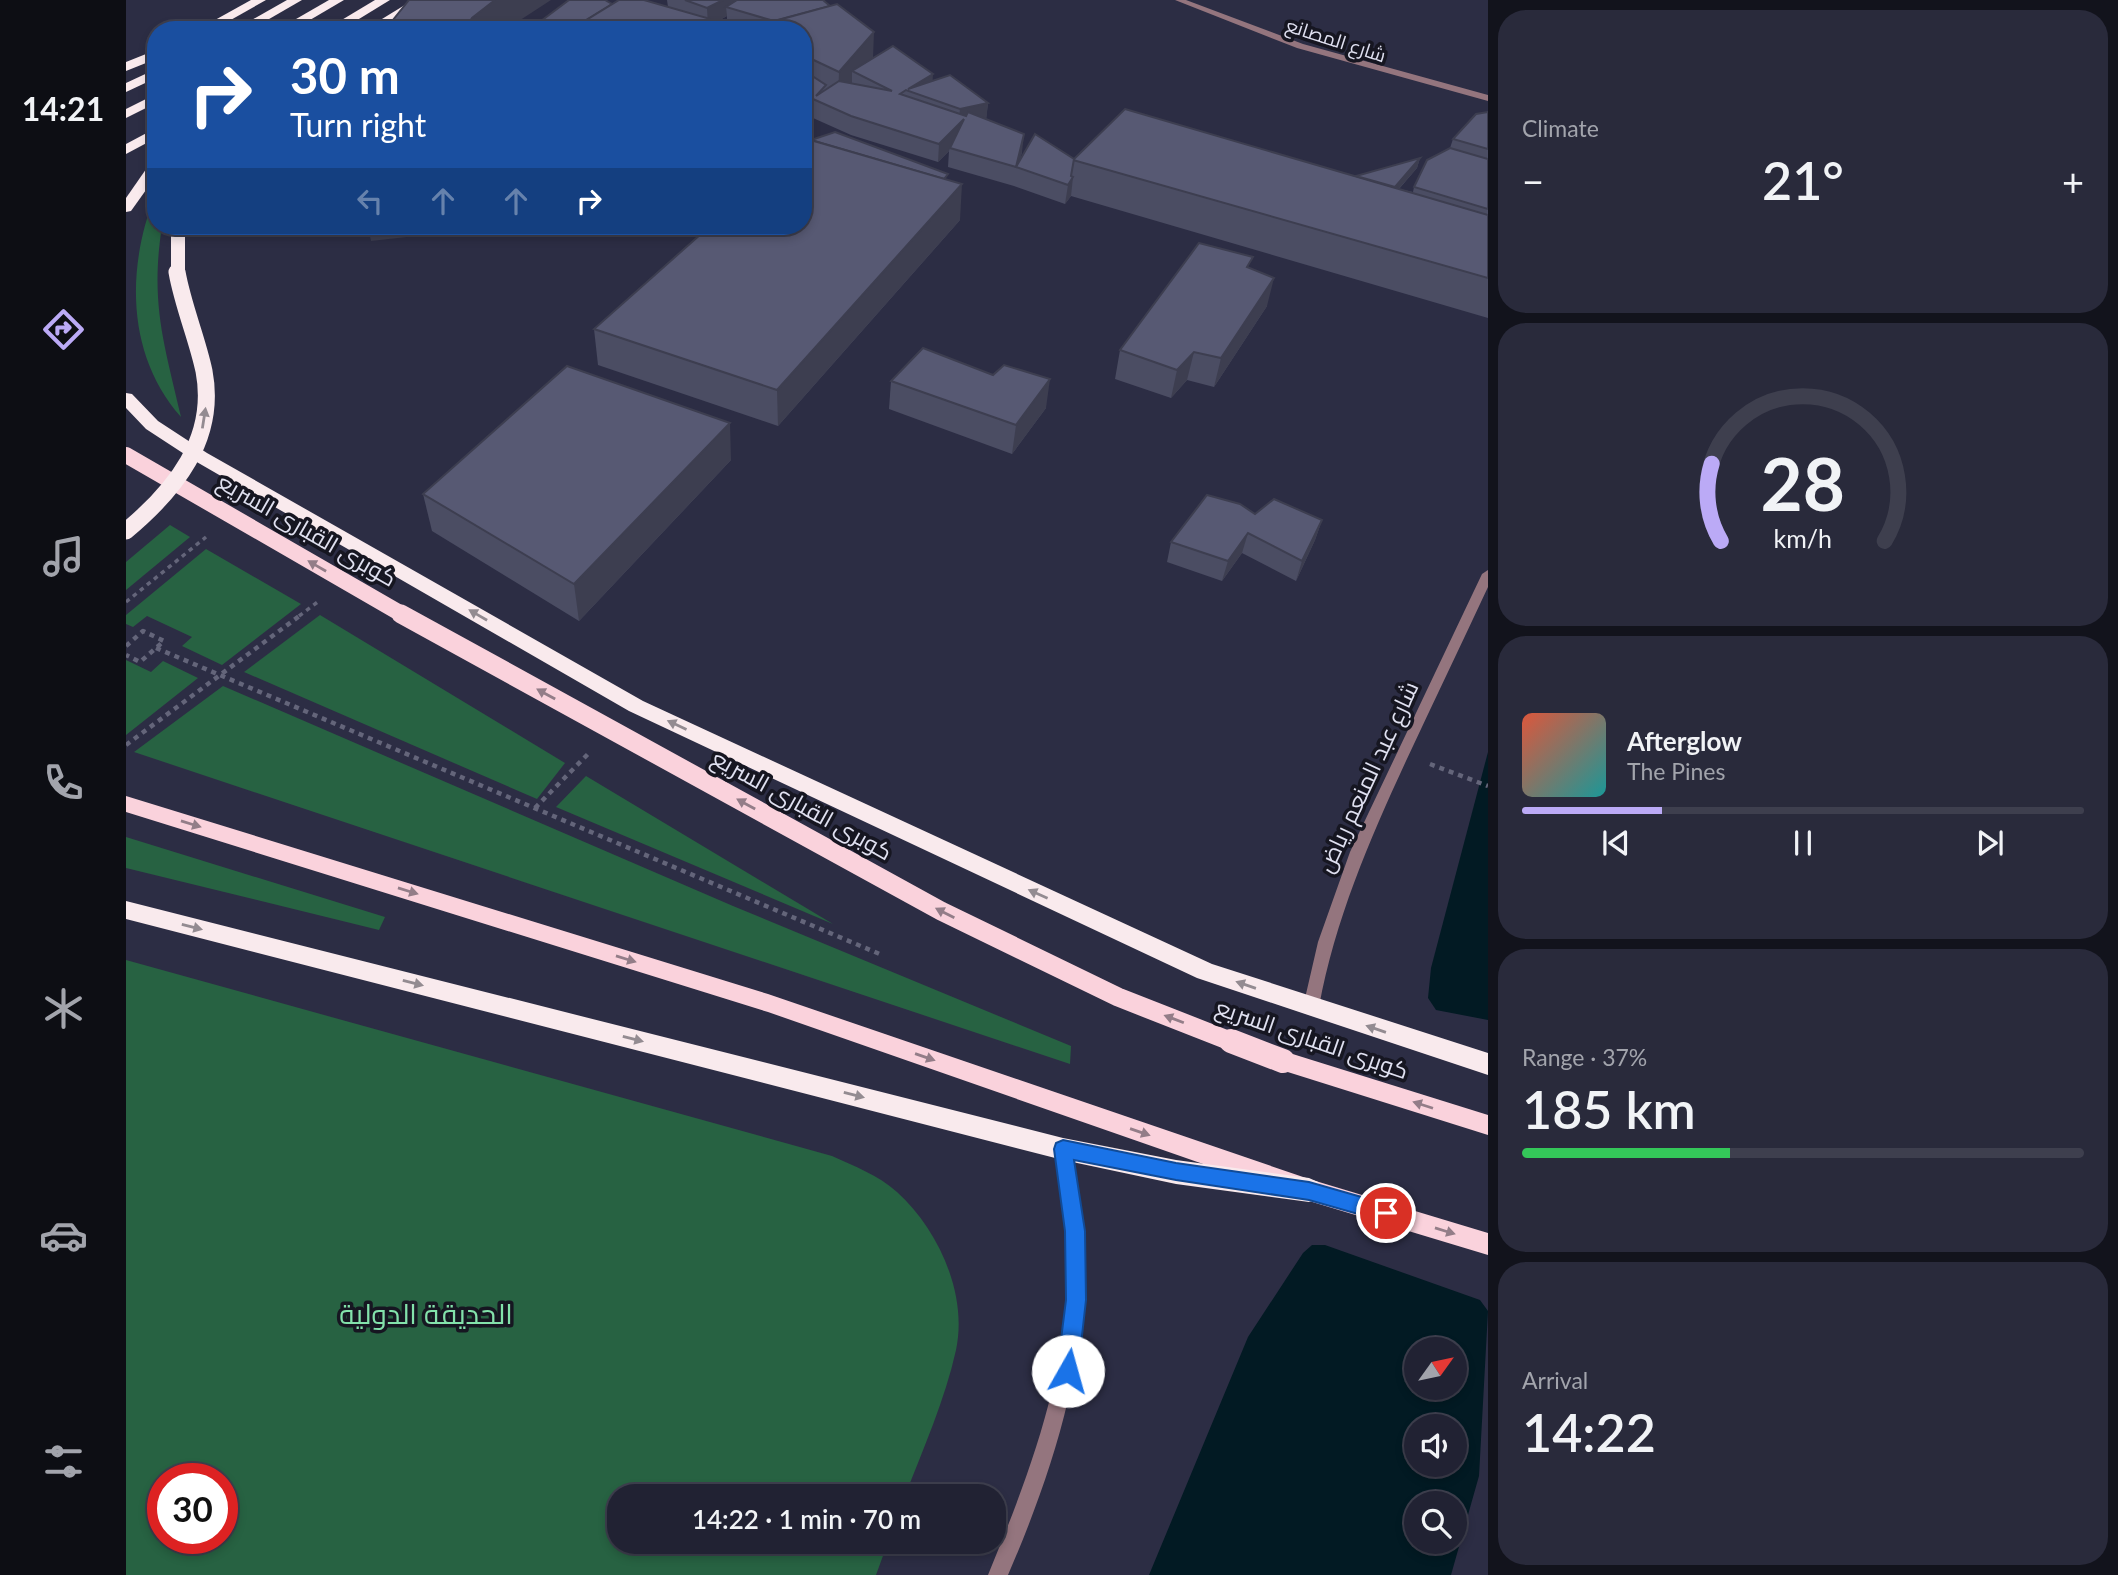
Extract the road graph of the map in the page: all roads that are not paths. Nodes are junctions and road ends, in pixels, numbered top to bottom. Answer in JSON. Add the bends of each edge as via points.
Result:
{"nodes":[{"id":1,"x":260,"y":0,"type":"edge"},
{"id":2,"x":296,"y":0,"type":"edge"},
{"id":3,"x":338,"y":0,"type":"edge"},
{"id":4,"x":384,"y":0,"type":"edge"},
{"id":5,"x":422,"y":0,"type":"edge"},
{"id":6,"x":1179,"y":0,"type":"edge"},
{"id":7,"x":220,"y":21,"type":"edge"},
{"id":8,"x":257,"y":21,"type":"edge"},
{"id":9,"x":300,"y":21,"type":"edge"},
{"id":10,"x":347,"y":21,"type":"edge"},
{"id":11,"x":386,"y":21,"type":"edge"},
{"id":12,"x":147,"y":58,"type":"edge"},
{"id":13,"x":126,"y":67,"type":"edge"},
{"id":14,"x":147,"y":78,"type":"edge"},
{"id":15,"x":126,"y":88,"type":"edge"},
{"id":16,"x":1488,"y":98,"type":"edge"},
{"id":17,"x":147,"y":103,"type":"edge"},
{"id":18,"x":126,"y":114,"type":"edge"},
{"id":19,"x":147,"y":137,"type":"edge"},
{"id":20,"x":126,"y":150,"type":"edge"},
{"id":21,"x":147,"y":178,"type":"edge"},
{"id":22,"x":126,"y":208,"type":"edge"},
{"id":23,"x":176,"y":235,"type":"edge"},
{"id":24,"x":126,"y":398,"type":"edge"},
{"id":25,"x":126,"y":455,"type":"edge"},
{"id":26,"x":126,"y":531,"type":"edge"},
{"id":27,"x":1488,"y":574,"type":"edge"},
{"id":28,"x":126,"y":804,"type":"edge"},
{"id":29,"x":126,"y":910,"type":"edge"},
{"id":30,"x":1311,"y":1007,"type":"junction"},
{"id":31,"x":1488,"y":1064,"type":"edge"},
{"id":32,"x":1488,"y":1125,"type":"edge"},
{"id":33,"x":1063,"y":1149,"type":"junction"},
{"id":34,"x":1309,"y":1191,"type":"junction"},
{"id":35,"x":1488,"y":1244,"type":"edge"},
{"id":36,"x":998,"y":1575,"type":"edge"}],
"edges":[{"from":1,"to":7,"type":"highway"},
{"from":2,"to":8,"type":"highway"},
{"from":3,"to":9,"type":"highway"},
{"from":4,"to":10,"type":"highway"},
{"from":5,"to":11,"type":"highway"},
{"from":6,"to":16,"type":"street","name":"شارع المصانع","via":[[1300,46]]},
{"from":12,"to":13,"type":"highway"},
{"from":14,"to":15,"type":"highway"},
{"from":17,"to":18,"type":"highway"},
{"from":19,"to":20,"type":"highway"},
{"from":21,"to":22,"type":"highway"},
{"from":26,"to":23,"type":"highway","one_way":true,"bridge":true,"via":[[175,483],[205,422],[207,394],[176,279]]},
{"from":30,"to":24,"type":"highway","one_way":true,"via":[[1205,971],[636,706],[201,457],[152,425]]},
{"from":32,"to":25,"type":"highway","name":"كوبرى القبارى السريع","one_way":true,"bridge":true,"via":[[1283,1061],[1118,997],[941,911],[376,600]]},
{"from":27,"to":30,"type":"street","name":"شارع عبد المنعم رياض","via":[[1334,905]]},
{"from":28,"to":34,"type":"highway","one_way":true,"via":[[768,1003]]},
{"from":29,"to":33,"type":"highway","one_way":true},
{"from":31,"to":30,"type":"highway","one_way":true},
{"from":33,"to":34,"type":"highway","via":[[1176,1172]]},
{"from":33,"to":36,"type":"street","via":[[1075,1231],[1076,1300],[1068,1371],[1051,1441]]},
{"from":34,"to":35,"type":"highway","one_way":true}]}
